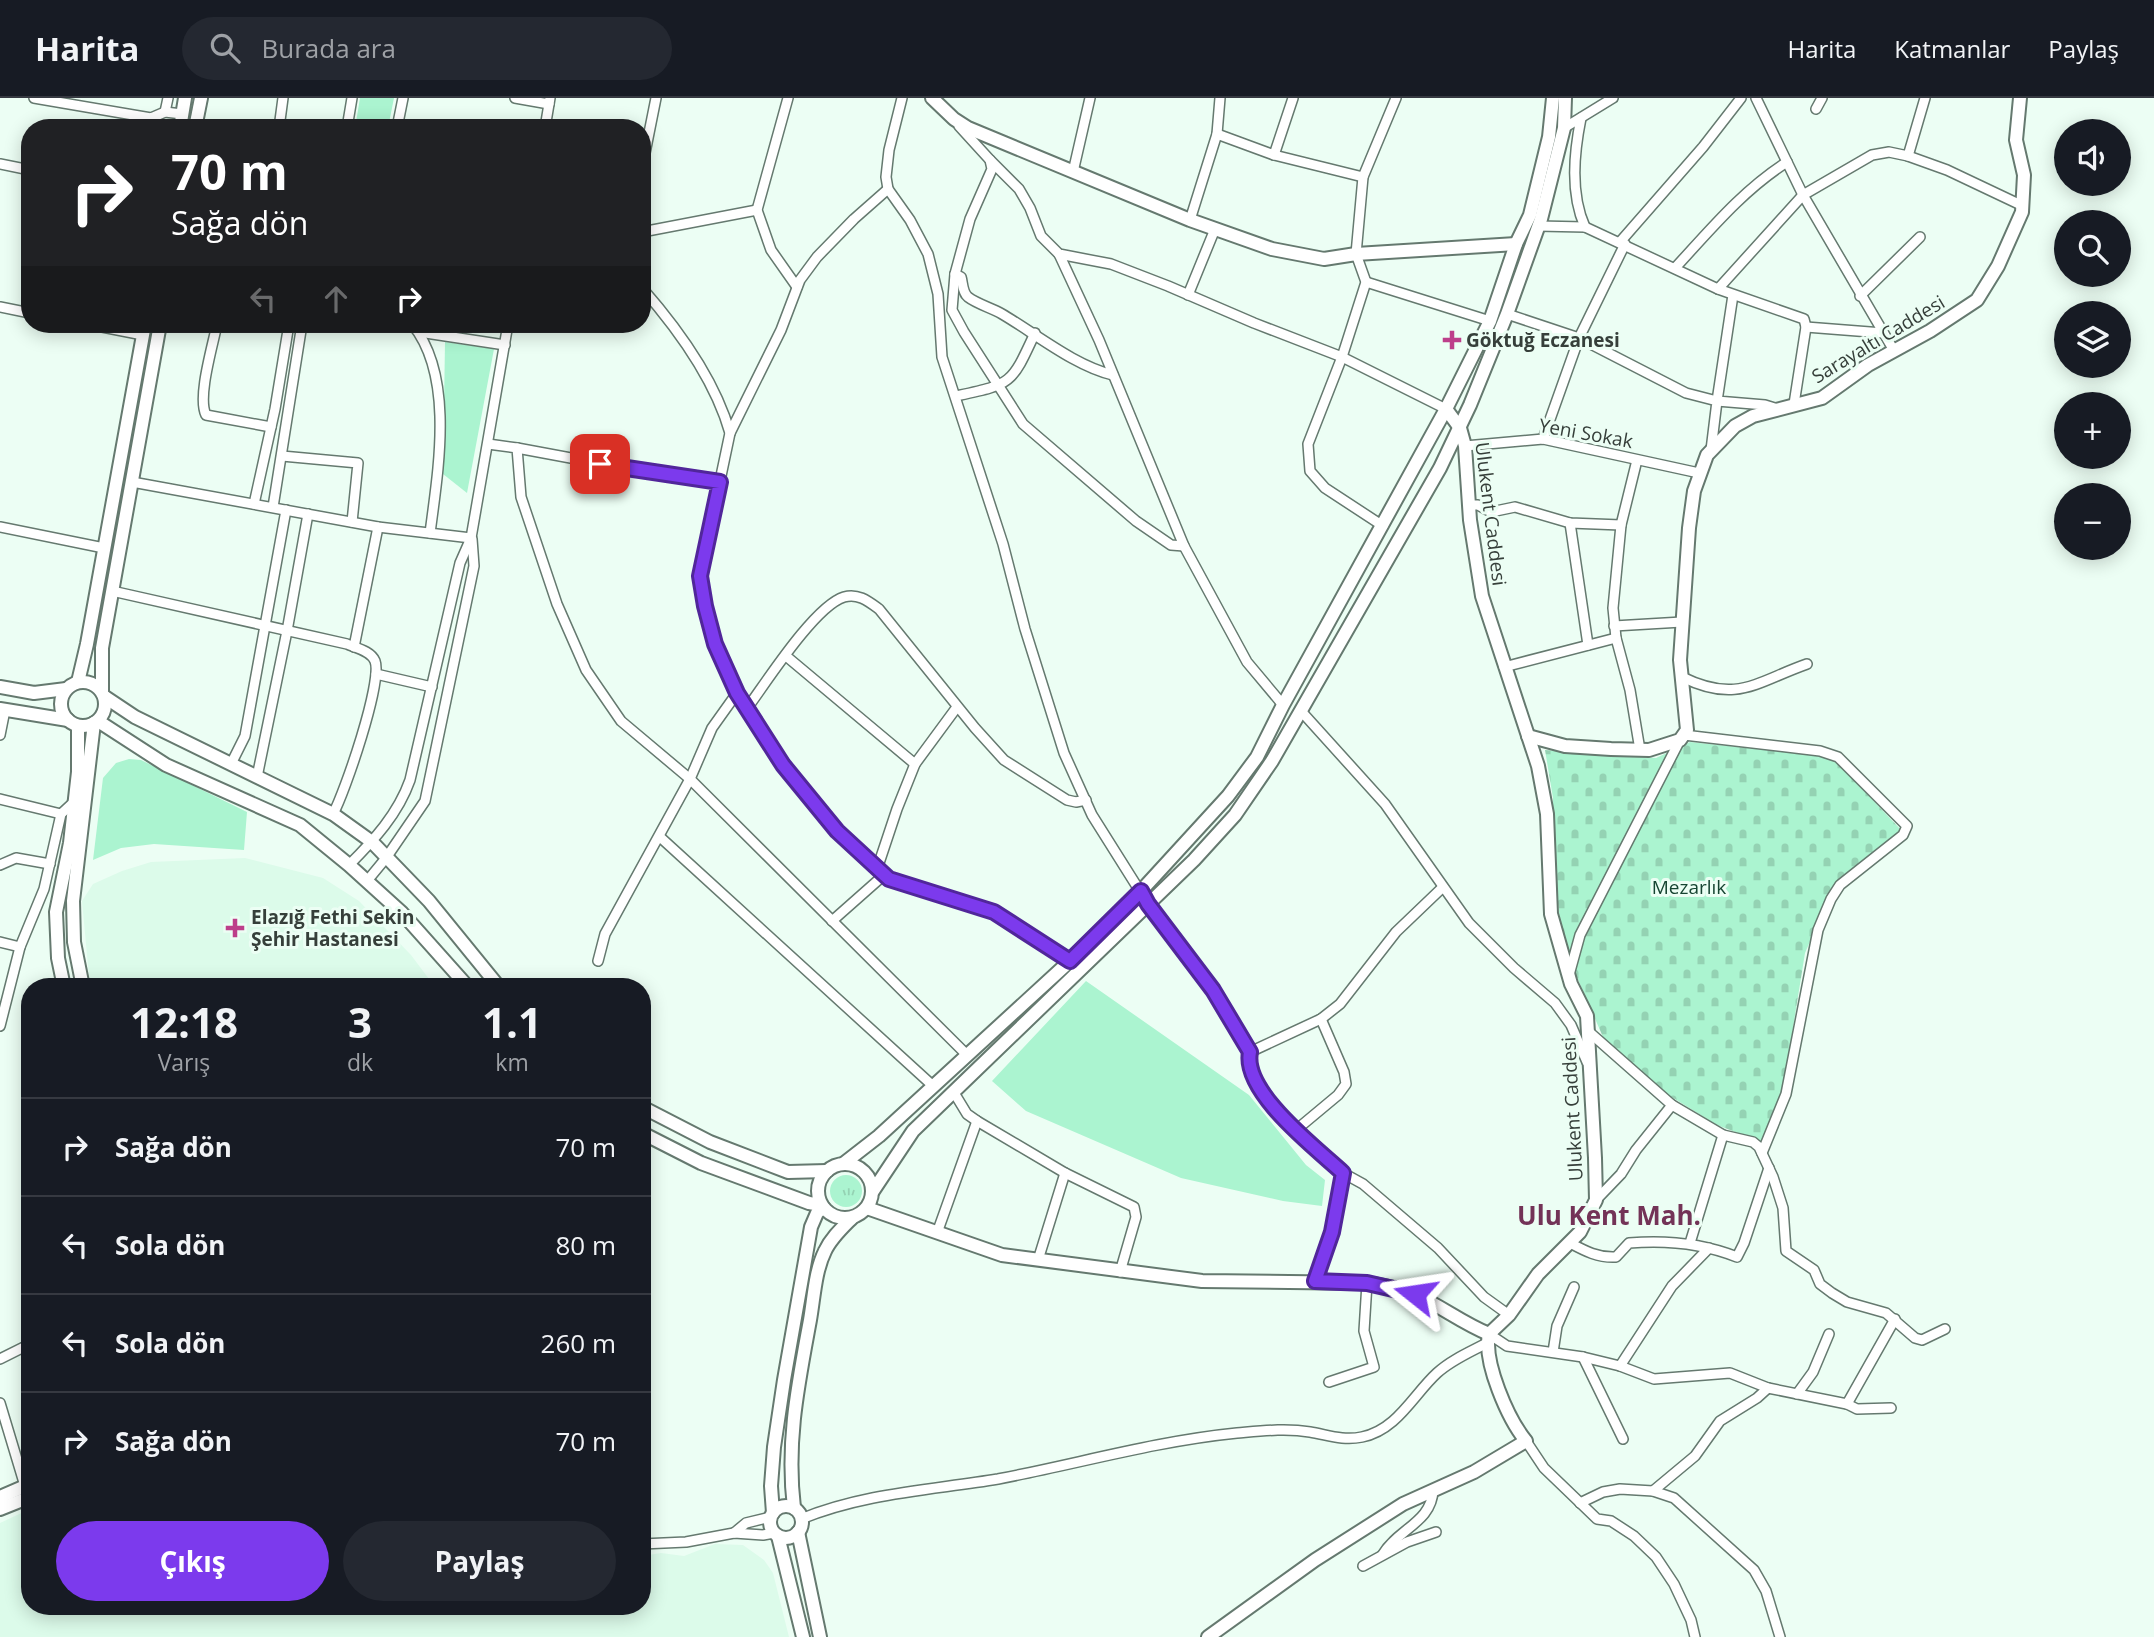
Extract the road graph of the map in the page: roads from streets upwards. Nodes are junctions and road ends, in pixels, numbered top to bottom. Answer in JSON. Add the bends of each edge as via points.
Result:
{"nodes":[{"id":1,"x":34,"y":98,"type":"edge"},
{"id":2,"x":168,"y":98,"type":"edge"},
{"id":3,"x":185,"y":98,"type":"edge"},
{"id":4,"x":201,"y":98,"type":"edge"},
{"id":5,"x":283,"y":98,"type":"edge"},
{"id":6,"x":352,"y":98,"type":"edge"},
{"id":7,"x":403,"y":98,"type":"edge"},
{"id":8,"x":515,"y":98,"type":"edge"},
{"id":9,"x":656,"y":98,"type":"edge"},
{"id":10,"x":788,"y":98,"type":"edge"},
{"id":11,"x":902,"y":98,"type":"edge"},
{"id":12,"x":932,"y":98,"type":"edge"},
{"id":13,"x":1090,"y":98,"type":"edge"},
{"id":14,"x":1220,"y":98,"type":"edge"},
{"id":15,"x":1293,"y":98,"type":"edge"},
{"id":16,"x":1396,"y":98,"type":"edge"},
{"id":17,"x":1553,"y":98,"type":"edge"},
{"id":18,"x":1565,"y":98,"type":"edge"},
{"id":19,"x":1613,"y":98,"type":"edge"},
{"id":20,"x":1741,"y":98,"type":"edge"},
{"id":21,"x":1756,"y":98,"type":"edge"},
{"id":22,"x":1822,"y":98,"type":"edge"},
{"id":23,"x":1925,"y":98,"type":"edge"},
{"id":24,"x":2020,"y":98,"type":"edge"},
{"id":25,"x":550,"y":101,"type":"edge"},
{"id":26,"x":1816,"y":109,"type":"dead end"},
{"id":27,"x":165,"y":112,"type":"junction"},
{"id":28,"x":1581,"y":118,"type":"junction"},
{"id":29,"x":177,"y":119,"type":"edge"},
{"id":30,"x":181,"y":119,"type":"edge"},
{"id":31,"x":197,"y":119,"type":"edge"},
{"id":32,"x":280,"y":119,"type":"edge"},
{"id":33,"x":348,"y":119,"type":"edge"},
{"id":34,"x":399,"y":119,"type":"edge"},
{"id":35,"x":547,"y":119,"type":"edge"},
{"id":36,"x":954,"y":119,"type":"junction"},
{"id":37,"x":651,"y":123,"type":"edge"},
{"id":38,"x":1564,"y":128,"type":"junction"},
{"id":39,"x":1217,"y":134,"type":"junction"},
{"id":40,"x":1274,"y":155,"type":"junction"},
{"id":41,"x":1908,"y":156,"type":"junction"},
{"id":42,"x":990,"y":160,"type":"junction"},
{"id":43,"x":1787,"y":162,"type":"junction"},
{"id":44,"x":0,"y":164,"type":"edge"},
{"id":45,"x":21,"y":168,"type":"edge"},
{"id":46,"x":1073,"y":172,"type":"junction"},
{"id":47,"x":1363,"y":177,"type":"junction"},
{"id":48,"x":888,"y":189,"type":"junction"},
{"id":49,"x":1803,"y":195,"type":"junction"},
{"id":50,"x":2023,"y":206,"type":"junction"},
{"id":51,"x":757,"y":210,"type":"junction"},
{"id":52,"x":1190,"y":220,"type":"junction"},
{"id":53,"x":1538,"y":226,"type":"junction"},
{"id":54,"x":1585,"y":227,"type":"junction"},
{"id":55,"x":1215,"y":229,"type":"junction"},
{"id":56,"x":651,"y":230,"type":"edge"},
{"id":57,"x":1920,"y":237,"type":"dead end"},
{"id":58,"x":1622,"y":243,"type":"junction"},
{"id":59,"x":1516,"y":244,"type":"junction"},
{"id":60,"x":1059,"y":254,"type":"junction"},
{"id":61,"x":1356,"y":254,"type":"junction"},
{"id":62,"x":1675,"y":268,"type":"junction"},
{"id":63,"x":955,"y":274,"type":"junction"},
{"id":64,"x":1366,"y":282,"type":"junction"},
{"id":65,"x":797,"y":288,"type":"junction"},
{"id":66,"x":1718,"y":289,"type":"junction"},
{"id":67,"x":1188,"y":295,"type":"junction"},
{"id":68,"x":1733,"y":295,"type":"junction"},
{"id":69,"x":1860,"y":296,"type":"junction"},
{"id":70,"x":651,"y":298,"type":"edge"},
{"id":71,"x":0,"y":307,"type":"edge"},
{"id":72,"x":21,"y":311,"type":"edge"},
{"id":73,"x":1507,"y":314,"type":"junction"},
{"id":74,"x":1490,"y":321,"type":"junction"},
{"id":75,"x":1806,"y":327,"type":"junction"},
{"id":76,"x":143,"y":333,"type":"edge"},
{"id":77,"x":158,"y":333,"type":"edge"},
{"id":78,"x":215,"y":333,"type":"edge"},
{"id":79,"x":287,"y":333,"type":"edge"},
{"id":80,"x":301,"y":333,"type":"edge"},
{"id":81,"x":419,"y":333,"type":"edge"},
{"id":82,"x":426,"y":333,"type":"edge"},
{"id":83,"x":507,"y":333,"type":"edge"},
{"id":84,"x":1035,"y":333,"type":"junction"},
{"id":85,"x":1883,"y":333,"type":"junction"},
{"id":86,"x":1579,"y":338,"type":"junction"},
{"id":87,"x":505,"y":345,"type":"junction"},
{"id":88,"x":1893,"y":349,"type":"junction"},
{"id":89,"x":1342,"y":356,"type":"junction"},
{"id":90,"x":1113,"y":375,"type":"junction"},
{"id":91,"x":997,"y":387,"type":"junction"},
{"id":92,"x":956,"y":397,"type":"junction"},
{"id":93,"x":1717,"y":401,"type":"junction"},
{"id":94,"x":1794,"y":404,"type":"junction"},
{"id":95,"x":1446,"y":409,"type":"junction"},
{"id":96,"x":1779,"y":409,"type":"junction"},
{"id":97,"x":271,"y":427,"type":"junction"},
{"id":98,"x":1460,"y":428,"type":"junction"},
{"id":99,"x":730,"y":433,"type":"junction"},
{"id":100,"x":1543,"y":439,"type":"junction"},
{"id":101,"x":488,"y":444,"type":"junction"},
{"id":102,"x":1465,"y":446,"type":"junction"},
{"id":103,"x":517,"y":448,"type":"junction"},
{"id":104,"x":1712,"y":450,"type":"junction"},
{"id":105,"x":282,"y":456,"type":"junction"},
{"id":106,"x":1637,"y":460,"type":"junction"},
{"id":107,"x":1699,"y":473,"type":"junction"},
{"id":108,"x":132,"y":482,"type":"junction"},
{"id":109,"x":720,"y":482,"type":"junction"},
{"id":110,"x":254,"y":504,"type":"junction"},
{"id":111,"x":1469,"y":505,"type":"junction"},
{"id":112,"x":273,"y":508,"type":"junction"},
{"id":113,"x":286,"y":510,"type":"junction"},
{"id":114,"x":308,"y":514,"type":"junction"},
{"id":115,"x":352,"y":522,"type":"junction"},
{"id":116,"x":1570,"y":523,"type":"junction"},
{"id":117,"x":1621,"y":525,"type":"junction"},
{"id":118,"x":1383,"y":526,"type":"junction"},
{"id":119,"x":0,"y":527,"type":"edge"},
{"id":120,"x":378,"y":527,"type":"junction"},
{"id":121,"x":430,"y":533,"type":"junction"},
{"id":122,"x":471,"y":538,"type":"junction"},
{"id":123,"x":1184,"y":546,"type":"junction"},
{"id":124,"x":104,"y":548,"type":"junction"},
{"id":125,"x":112,"y":591,"type":"junction"},
{"id":126,"x":1682,"y":622,"type":"junction"},
{"id":127,"x":265,"y":626,"type":"junction"},
{"id":128,"x":1614,"y":626,"type":"junction"},
{"id":129,"x":288,"y":631,"type":"junction"},
{"id":130,"x":1616,"y":638,"type":"junction"},
{"id":131,"x":1588,"y":645,"type":"junction"},
{"id":132,"x":354,"y":647,"type":"junction"},
{"id":133,"x":786,"y":656,"type":"junction"},
{"id":134,"x":1807,"y":664,"type":"dead end"},
{"id":135,"x":1504,"y":667,"type":"junction"},
{"id":136,"x":376,"y":674,"type":"junction"},
{"id":137,"x":1682,"y":677,"type":"junction"},
{"id":138,"x":78,"y":682,"type":"junction"},
{"id":139,"x":0,"y":687,"type":"edge"},
{"id":140,"x":432,"y":687,"type":"junction"},
{"id":141,"x":66,"y":689,"type":"junction"},
{"id":142,"x":737,"y":693,"type":"junction"},
{"id":143,"x":103,"y":694,"type":"junction"},
{"id":144,"x":1283,"y":705,"type":"junction"},
{"id":145,"x":748,"y":707,"type":"junction"},
{"id":146,"x":957,"y":707,"type":"junction"},
{"id":147,"x":2,"y":710,"type":"edge"},
{"id":148,"x":1301,"y":711,"type":"junction"},
{"id":149,"x":96,"y":722,"type":"junction"},
{"id":150,"x":73,"y":723,"type":"junction"},
{"id":151,"x":0,"y":735,"type":"edge"},
{"id":152,"x":1528,"y":736,"type":"junction"},
{"id":153,"x":1682,"y":737,"type":"junction"},
{"id":154,"x":1640,"y":750,"type":"junction"},
{"id":155,"x":231,"y":764,"type":"junction"},
{"id":156,"x":915,"y":764,"type":"junction"},
{"id":157,"x":257,"y":778,"type":"junction"},
{"id":158,"x":690,"y":779,"type":"junction"},
{"id":159,"x":0,"y":799,"type":"edge"},
{"id":160,"x":1086,"y":800,"type":"junction"},
{"id":161,"x":74,"y":802,"type":"junction"},
{"id":162,"x":61,"y":814,"type":"junction"},
{"id":163,"x":333,"y":814,"type":"junction"},
{"id":164,"x":660,"y":837,"type":"junction"},
{"id":165,"x":372,"y":842,"type":"junction"},
{"id":166,"x":386,"y":858,"type":"junction"},
{"id":167,"x":50,"y":864,"type":"junction"},
{"id":168,"x":0,"y":865,"type":"edge"},
{"id":169,"x":349,"y":865,"type":"junction"},
{"id":170,"x":881,"y":872,"type":"junction"},
{"id":171,"x":367,"y":881,"type":"junction"},
{"id":172,"x":1443,"y":887,"type":"junction"},
{"id":173,"x":1141,"y":891,"type":"junction"},
{"id":174,"x":1148,"y":904,"type":"junction"},
{"id":175,"x":832,"y":921,"type":"junction"},
{"id":176,"x":0,"y":942,"type":"edge"},
{"id":177,"x":20,"y":947,"type":"junction"},
{"id":178,"x":598,"y":961,"type":"dead end"},
{"id":179,"x":1070,"y":961,"type":"junction"},
{"id":180,"x":1569,"y":977,"type":"junction"},
{"id":181,"x":62,"y":978,"type":"edge"},
{"id":182,"x":81,"y":978,"type":"edge"},
{"id":183,"x":460,"y":978,"type":"edge"},
{"id":184,"x":492,"y":978,"type":"edge"},
{"id":185,"x":1321,"y":1019,"type":"junction"},
{"id":186,"x":0,"y":1026,"type":"edge"},
{"id":187,"x":1588,"y":1031,"type":"junction"},
{"id":188,"x":1250,"y":1052,"type":"junction"},
{"id":189,"x":966,"y":1054,"type":"junction"},
{"id":190,"x":1590,"y":1070,"type":"junction"},
{"id":191,"x":932,"y":1085,"type":"junction"},
{"id":192,"x":953,"y":1091,"type":"junction"},
{"id":193,"x":1672,"y":1105,"type":"junction"},
{"id":194,"x":651,"y":1112,"type":"edge"},
{"id":195,"x":977,"y":1121,"type":"junction"},
{"id":196,"x":1296,"y":1130,"type":"junction"},
{"id":197,"x":1723,"y":1135,"type":"junction"},
{"id":198,"x":651,"y":1138,"type":"edge"},
{"id":199,"x":1762,"y":1153,"type":"junction"},
{"id":200,"x":843,"y":1164,"type":"junction"},
{"id":201,"x":1769,"y":1168,"type":"junction"},
{"id":202,"x":827,"y":1171,"type":"junction"},
{"id":203,"x":1065,"y":1173,"type":"junction"},
{"id":204,"x":1343,"y":1173,"type":"junction"},
{"id":205,"x":873,"y":1191,"type":"junction"},
{"id":206,"x":1596,"y":1200,"type":"junction"},
{"id":207,"x":822,"y":1206,"type":"junction"},
{"id":208,"x":867,"y":1208,"type":"junction"},
{"id":209,"x":852,"y":1218,"type":"junction"},
{"id":210,"x":937,"y":1233,"type":"junction"},
{"id":211,"x":1570,"y":1243,"type":"junction"},
{"id":212,"x":1690,"y":1243,"type":"junction"},
{"id":213,"x":1709,"y":1248,"type":"junction"},
{"id":214,"x":1038,"y":1260,"type":"junction"},
{"id":215,"x":1120,"y":1272,"type":"junction"},
{"id":216,"x":1315,"y":1281,"type":"junction"},
{"id":217,"x":1367,"y":1283,"type":"junction"},
{"id":218,"x":1574,"y":1287,"type":"dead end"},
{"id":219,"x":1510,"y":1315,"type":"junction"},
{"id":220,"x":1895,"y":1319,"type":"junction"},
{"id":221,"x":1945,"y":1329,"type":"dead end"},
{"id":222,"x":1829,"y":1334,"type":"dead end"},
{"id":223,"x":1488,"y":1338,"type":"junction"},
{"id":224,"x":21,"y":1348,"type":"edge"},
{"id":225,"x":1553,"y":1352,"type":"junction"},
{"id":226,"x":1583,"y":1357,"type":"junction"},
{"id":227,"x":0,"y":1359,"type":"edge"},
{"id":228,"x":1620,"y":1366,"type":"junction"},
{"id":229,"x":1329,"y":1382,"type":"dead end"},
{"id":230,"x":1768,"y":1388,"type":"junction"},
{"id":231,"x":1797,"y":1394,"type":"junction"},
{"id":232,"x":0,"y":1403,"type":"edge"},
{"id":233,"x":1847,"y":1404,"type":"junction"},
{"id":234,"x":1891,"y":1408,"type":"dead end"},
{"id":235,"x":1623,"y":1439,"type":"dead end"},
{"id":236,"x":1526,"y":1441,"type":"junction"},
{"id":237,"x":21,"y":1468,"type":"edge"},
{"id":238,"x":1433,"y":1490,"type":"junction"},
{"id":239,"x":21,"y":1491,"type":"edge"},
{"id":240,"x":1653,"y":1491,"type":"junction"},
{"id":241,"x":21,"y":1494,"type":"edge"},
{"id":242,"x":0,"y":1497,"type":"edge"},
{"id":243,"x":1580,"y":1503,"type":"junction"},
{"id":244,"x":0,"y":1509,"type":"edge"},
{"id":245,"x":772,"y":1515,"type":"junction"},
{"id":246,"x":798,"y":1520,"type":"junction"},
{"id":247,"x":1436,"y":1532,"type":"dead end"},
{"id":248,"x":734,"y":1533,"type":"junction"},
{"id":249,"x":776,"y":1535,"type":"junction"},
{"id":250,"x":651,"y":1543,"type":"edge"},
{"id":251,"x":1383,"y":1554,"type":"junction"},
{"id":252,"x":1363,"y":1566,"type":"dead end"},
{"id":253,"x":803,"y":1637,"type":"edge"},
{"id":254,"x":820,"y":1637,"type":"edge"},
{"id":255,"x":1208,"y":1637,"type":"edge"},
{"id":256,"x":1695,"y":1637,"type":"edge"},
{"id":257,"x":1780,"y":1637,"type":"edge"}],
"edges":[{"from":1,"to":27,"type":"street","via":[[151,118]]},
{"from":2,"to":27,"type":"street"},
{"from":3,"to":30,"type":"street"},
{"from":4,"to":31,"type":"street"},
{"from":5,"to":32,"type":"street"},
{"from":6,"to":33,"type":"street"},
{"from":7,"to":34,"type":"street"},
{"from":8,"to":25,"type":"street"},
{"from":9,"to":37,"type":"street"},
{"from":10,"to":51,"type":"street"},
{"from":11,"to":48,"type":"street","via":[[889,150]]},
{"from":12,"to":36,"type":"street"},
{"from":13,"to":46,"type":"street"},
{"from":14,"to":39,"type":"street"},
{"from":15,"to":40,"type":"street"},
{"from":16,"to":47,"type":"street"},
{"from":17,"to":59,"type":"street","via":[[1530,215]]},
{"from":18,"to":38,"type":"street","name":"Ulukent Caddesi"},
{"from":19,"to":28,"type":"street"},
{"from":20,"to":58,"type":"street"},
{"from":21,"to":43,"type":"street"},
{"from":22,"to":26,"type":"street"},
{"from":23,"to":41,"type":"street"},
{"from":24,"to":50,"type":"street","name":"Sarayaltı Caddesi","via":[[2016,141],[2024,176]]},
{"from":25,"to":35,"type":"street"},
{"from":27,"to":29,"type":"street"},
{"from":28,"to":38,"type":"street"},
{"from":28,"to":54,"type":"street","via":[[1575,166],[1577,209]]},
{"from":36,"to":42,"type":"street"},
{"from":36,"to":46,"type":"street"},
{"from":38,"to":53,"type":"street","name":"Ulukent Caddesi"},
{"from":39,"to":40,"type":"street"},
{"from":39,"to":52,"type":"street"},
{"from":40,"to":47,"type":"street"},
{"from":41,"to":49,"type":"street","via":[[1872,155]]},
{"from":41,"to":50,"type":"street"},
{"from":42,"to":60,"type":"street","via":[[1019,190],[1041,236]]},
{"from":42,"to":63,"type":"street","via":[[992,169],[970,219]]},
{"from":43,"to":49,"type":"street"},
{"from":43,"to":62,"type":"street","via":[[1738,200]]},
{"from":44,"to":45,"type":"street"},
{"from":46,"to":52,"type":"street"},
{"from":47,"to":61,"type":"street"},
{"from":48,"to":65,"type":"street","via":[[817,257]]},
{"from":48,"to":92,"type":"street","via":[[928,254],[938,294],[942,357]]},
{"from":49,"to":66,"type":"street"},
{"from":49,"to":69,"type":"street"},
{"from":50,"to":88,"type":"street","name":"Sarayaltı Caddesi","via":[[1998,266],[1977,300]]},
{"from":51,"to":56,"type":"street"},
{"from":51,"to":65,"type":"street","via":[[771,250]]},
{"from":52,"to":55,"type":"street"},
{"from":53,"to":54,"type":"street"},
{"from":53,"to":73,"type":"street","name":"Ulukent Caddesi"},
{"from":54,"to":58,"type":"street"},
{"from":55,"to":61,"type":"street","via":[[1272,249],[1324,259]]},
{"from":55,"to":67,"type":"street"},
{"from":57,"to":69,"type":"street"},
{"from":58,"to":62,"type":"street"},
{"from":58,"to":86,"type":"street"},
{"from":59,"to":61,"type":"street"},
{"from":59,"to":74,"type":"street"},
{"from":60,"to":67,"type":"street","via":[[1111,264]]},
{"from":60,"to":90,"type":"street"},
{"from":61,"to":64,"type":"street"},
{"from":62,"to":66,"type":"street"},
{"from":63,"to":84,"type":"street","via":[[961,277],[969,298]]},
{"from":63,"to":91,"type":"street","via":[[952,310]]},
{"from":64,"to":74,"type":"street"},
{"from":64,"to":89,"type":"street"},
{"from":65,"to":99,"type":"street"},
{"from":66,"to":68,"type":"street"},
{"from":67,"to":89,"type":"street"},
{"from":68,"to":75,"type":"street","via":[[1804,319]]},
{"from":68,"to":93,"type":"street"},
{"from":69,"to":85,"type":"street"},
{"from":70,"to":99,"type":"street","via":[[693,356],[724,412]]},
{"from":71,"to":72,"type":"street"},
{"from":73,"to":86,"type":"street"},
{"from":73,"to":98,"type":"street","name":"Ulukent Caddesi"},
{"from":74,"to":95,"type":"street"},
{"from":75,"to":85,"type":"street"},
{"from":75,"to":94,"type":"street"},
{"from":76,"to":124,"type":"street"},
{"from":77,"to":108,"type":"street"},
{"from":78,"to":97,"type":"street","via":[[203,396],[206,415]]},
{"from":79,"to":97,"type":"street"},
{"from":80,"to":105,"type":"street"},
{"from":81,"to":121,"type":"street","via":[[437,377],[438,471]]},
{"from":82,"to":87,"type":"street"},
{"from":83,"to":87,"type":"street"},
{"from":84,"to":90,"type":"street"},
{"from":84,"to":91,"type":"street","via":[[1014,374]]},
{"from":85,"to":88,"type":"street"},
{"from":86,"to":93,"type":"street","via":[[1686,393]]},
{"from":86,"to":100,"type":"street"},
{"from":87,"to":101,"type":"street"},
{"from":88,"to":94,"type":"street","name":"Sarayaltı Caddesi","via":[[1822,398]]},
{"from":89,"to":95,"type":"street"},
{"from":89,"to":118,"type":"street","via":[[1308,444],[1310,471],[1325,488]]},
{"from":90,"to":123,"type":"street"},
{"from":91,"to":92,"type":"street"},
{"from":91,"to":123,"type":"street","via":[[1023,425],[1136,521],[1171,545]]},
{"from":92,"to":160,"type":"street","via":[[1064,753]]},
{"from":93,"to":96,"type":"street"},
{"from":93,"to":104,"type":"street"},
{"from":94,"to":96,"type":"street","name":"Sarayaltı Caddesi"},
{"from":95,"to":98,"type":"street","name":"Ulukent Caddesi"},
{"from":95,"to":118,"type":"street"},
{"from":96,"to":104,"type":"street","name":"Sarayaltı Caddesi","via":[[1735,426]]},
{"from":97,"to":110,"type":"street"},
{"from":98,"to":102,"type":"street","name":"Ulukent Caddesi"},
{"from":98,"to":148,"type":"street"},
{"from":99,"to":109,"type":"street"},
{"from":100,"to":102,"type":"street","name":"Yeni Sokak"},
{"from":100,"to":106,"type":"street","name":"Yeni Sokak"},
{"from":101,"to":103,"type":"street"},
{"from":101,"to":122,"type":"street"},
{"from":102,"to":111,"type":"street","name":"Ulukent Caddesi"},
{"from":103,"to":109,"type":"street"},
{"from":103,"to":158,"type":"street","via":[[521,497],[557,604],[586,670],[621,720]]},
{"from":104,"to":107,"type":"street","name":"Sarayaltı Caddesi"},
{"from":105,"to":112,"type":"street"},
{"from":105,"to":115,"type":"street","via":[[358,463]]},
{"from":106,"to":107,"type":"street","name":"Yeni Sokak"},
{"from":106,"to":117,"type":"street"},
{"from":107,"to":126,"type":"street","name":"Sarayaltı Caddesi","via":[[1689,528]]},
{"from":108,"to":110,"type":"street"},
{"from":108,"to":125,"type":"street"},
{"from":109,"to":142,"type":"street","via":[[700,576],[715,644]]},
{"from":110,"to":112,"type":"street"},
{"from":111,"to":116,"type":"street","via":[[1491,512],[1515,508]]},
{"from":111,"to":135,"type":"street","name":"Ulukent Caddesi","via":[[1482,596]]},
{"from":112,"to":113,"type":"street"},
{"from":113,"to":114,"type":"street"},
{"from":113,"to":127,"type":"street"},
{"from":114,"to":115,"type":"street"},
{"from":114,"to":129,"type":"street"},
{"from":115,"to":120,"type":"street"},
{"from":116,"to":117,"type":"street"},
{"from":116,"to":131,"type":"street"},
{"from":117,"to":128,"type":"street"},
{"from":118,"to":144,"type":"street"},
{"from":119,"to":124,"type":"street"},
{"from":120,"to":121,"type":"street"},
{"from":120,"to":132,"type":"street"},
{"from":121,"to":122,"type":"street"},
{"from":122,"to":140,"type":"street","via":[[460,563]]},
{"from":122,"to":166,"type":"street","via":[[474,566],[425,801]]},
{"from":123,"to":144,"type":"street","via":[[1247,662]]},
{"from":124,"to":138,"type":"street"},
{"from":125,"to":127,"type":"street"},
{"from":125,"to":143,"type":"street","via":[[102,648]]},
{"from":126,"to":128,"type":"street"},
{"from":126,"to":137,"type":"street","name":"Sarayaltı Caddesi"},
{"from":127,"to":129,"type":"street"},
{"from":127,"to":155,"type":"street","via":[[245,736]]},
{"from":128,"to":130,"type":"street"},
{"from":129,"to":132,"type":"street"},
{"from":129,"to":157,"type":"street"},
{"from":130,"to":131,"type":"street"},
{"from":130,"to":154,"type":"street"},
{"from":131,"to":135,"type":"street"},
{"from":132,"to":136,"type":"street","via":[[375,660]]},
{"from":133,"to":145,"type":"street"},
{"from":133,"to":146,"type":"street","via":[[829,606],[858,596],[879,608]]},
{"from":133,"to":156,"type":"street"},
{"from":134,"to":137,"type":"street","via":[[1754,687],[1734,690],[1720,691]]},
{"from":135,"to":152,"type":"street","name":"Ulukent Caddesi"},
{"from":136,"to":140,"type":"street"},
{"from":136,"to":163,"type":"street","via":[[362,740]]},
{"from":137,"to":153,"type":"street","name":"Sarayaltı Caddesi","via":[[1687,730]]},
{"from":138,"to":141,"type":"street"},
{"from":138,"to":143,"type":"street","via":[[91,682]]},
{"from":139,"to":141,"type":"street","via":[[34,693]]},
{"from":140,"to":165,"type":"street","via":[[402,803]]},
{"from":141,"to":150,"type":"street","via":[[61,709]]},
{"from":142,"to":145,"type":"street"},
{"from":142,"to":158,"type":"street","via":[[712,728]]},
{"from":143,"to":149,"type":"street","via":[[105,710]]},
{"from":143,"to":155,"type":"street","via":[[135,717]]},
{"from":144,"to":173,"type":"street","via":[[1256,757],[1228,796]]},
{"from":145,"to":170,"type":"street","via":[[791,774],[837,831]]},
{"from":146,"to":156,"type":"street"},
{"from":146,"to":160,"type":"street","via":[[1004,760],[1067,800]]},
{"from":147,"to":150,"type":"street"},
{"from":147,"to":151,"type":"street"},
{"from":148,"to":172,"type":"street","via":[[1385,804]]},
{"from":148,"to":174,"type":"street","via":[[1235,815]]},
{"from":149,"to":150,"type":"street"},
{"from":149,"to":169,"type":"street","via":[[166,765],[300,825]]},
{"from":149,"to":182,"type":"street","via":[[73,901]]},
{"from":150,"to":161,"type":"street","via":[[78,772]]},
{"from":152,"to":154,"type":"street","via":[[1565,746]]},
{"from":152,"to":180,"type":"street","name":"Ulukent Caddesi","via":[[1547,814],[1551,914]]},
{"from":153,"to":154,"type":"street"},
{"from":153,"to":180,"type":"street","via":[[1580,934]]},
{"from":153,"to":199,"type":"street","via":[[1820,751],[1838,757],[1907,826],[1903,835],[1840,885],[1831,899],[1818,930],[1786,1094]]},
{"from":155,"to":157,"type":"street"},
{"from":156,"to":170,"type":"street","via":[[897,808]]},
{"from":157,"to":163,"type":"street"},
{"from":158,"to":164,"type":"street"},
{"from":158,"to":175,"type":"street"},
{"from":159,"to":162,"type":"street"},
{"from":160,"to":173,"type":"street"},
{"from":161,"to":162,"type":"street"},
{"from":161,"to":181,"type":"street","via":[[56,912]]},
{"from":162,"to":167,"type":"street"},
{"from":163,"to":165,"type":"street"},
{"from":164,"to":178,"type":"street","via":[[605,934]]},
{"from":164,"to":191,"type":"street"},
{"from":165,"to":166,"type":"street"},
{"from":165,"to":169,"type":"street"},
{"from":166,"to":171,"type":"street"},
{"from":166,"to":184,"type":"street","via":[[429,901]]},
{"from":167,"to":168,"type":"street","via":[[16,858]]},
{"from":167,"to":177,"type":"street"},
{"from":169,"to":171,"type":"street"},
{"from":170,"to":175,"type":"street"},
{"from":170,"to":179,"type":"street","via":[[889,879],[994,912]]},
{"from":171,"to":183,"type":"street"},
{"from":172,"to":185,"type":"street","via":[[1396,932],[1340,1004]]},
{"from":172,"to":190,"type":"street","via":[[1469,923],[1555,1003],[1571,1025]]},
{"from":173,"to":174,"type":"street"},
{"from":173,"to":179,"type":"street"},
{"from":174,"to":188,"type":"street","via":[[1213,990]]},
{"from":174,"to":192,"type":"street"},
{"from":175,"to":189,"type":"street"},
{"from":176,"to":177,"type":"street"},
{"from":177,"to":186,"type":"street"},
{"from":179,"to":189,"type":"street"},
{"from":180,"to":187,"type":"street","name":"Ulukent Caddesi","via":[[1587,1016]]},
{"from":185,"to":188,"type":"street"},
{"from":185,"to":196,"type":"street","via":[[1346,1084]]},
{"from":187,"to":190,"type":"street","name":"Ulukent Caddesi"},
{"from":187,"to":193,"type":"street"},
{"from":188,"to":196,"type":"street","via":[[1248,1063],[1258,1085]]},
{"from":189,"to":191,"type":"street"},
{"from":190,"to":206,"type":"street","name":"Ulukent Caddesi"},
{"from":191,"to":200,"type":"street"},
{"from":192,"to":195,"type":"street"},
{"from":192,"to":205,"type":"street","via":[[912,1131]]},
{"from":193,"to":197,"type":"street"},
{"from":193,"to":206,"type":"street"},
{"from":194,"to":202,"type":"street","via":[[710,1142],[788,1172]]},
{"from":195,"to":203,"type":"street"},
{"from":195,"to":210,"type":"street"},
{"from":196,"to":204,"type":"street"},
{"from":197,"to":199,"type":"street","via":[[1753,1142]]},
{"from":197,"to":212,"type":"street"},
{"from":198,"to":207,"type":"street","via":[[701,1163]]},
{"from":199,"to":201,"type":"street"},
{"from":200,"to":202,"type":"street"},
{"from":200,"to":205,"type":"street","via":[[867,1174]]},
{"from":201,"to":213,"type":"street","via":[[1737,1257]]},
{"from":201,"to":220,"type":"street","via":[[1783,1208],[1786,1251],[1814,1270],[1820,1284],[1832,1293]]},
{"from":202,"to":207,"type":"street","via":[[818,1187]]},
{"from":203,"to":214,"type":"street"},
{"from":203,"to":215,"type":"street","via":[[1134,1207],[1136,1217]]},
{"from":204,"to":216,"type":"street","via":[[1332,1232]]},
{"from":204,"to":219,"type":"street","via":[[1363,1184],[1438,1248],[1484,1297]]},
{"from":205,"to":208,"type":"street"},
{"from":206,"to":211,"type":"street","name":"Ulukent Caddesi"},
{"from":207,"to":209,"type":"street","via":[[835,1216]]},
{"from":207,"to":245,"type":"street","via":[[811,1227],[784,1380],[772,1468]]},
{"from":208,"to":209,"type":"street"},
{"from":208,"to":210,"type":"street"},
{"from":209,"to":246,"type":"street","via":[[830,1242],[820,1263],[791,1442],[790,1472]]},
{"from":210,"to":214,"type":"street","via":[[1002,1255]]},
{"from":211,"to":212,"type":"street","via":[[1605,1258],[1616,1257],[1629,1242]]},
{"from":211,"to":219,"type":"street","name":"Ulukent Caddesi","via":[[1538,1274]]},
{"from":212,"to":213,"type":"street"},
{"from":213,"to":228,"type":"street","via":[[1672,1286]]},
{"from":214,"to":215,"type":"street"},
{"from":215,"to":216,"type":"street","via":[[1202,1281]]},
{"from":216,"to":217,"type":"street"},
{"from":217,"to":223,"type":"street","via":[[1415,1294]]},
{"from":217,"to":229,"type":"street","via":[[1364,1331],[1374,1367]]},
{"from":218,"to":225,"type":"street","via":[[1557,1326]]},
{"from":219,"to":223,"type":"street","name":"Ulukent Caddesi"},
{"from":220,"to":221,"type":"street","via":[[1922,1340]]},
{"from":220,"to":233,"type":"street"},
{"from":222,"to":231,"type":"street","via":[[1813,1372]]},
{"from":223,"to":225,"type":"street","via":[[1507,1346]]},
{"from":223,"to":236,"type":"street","via":[[1489,1365]]},
{"from":223,"to":246,"type":"street","via":[[1438,1372],[1389,1425],[1363,1437],[1338,1439],[1283,1430],[1169,1442],[997,1479],[883,1495]]},
{"from":224,"to":227,"type":"street"},
{"from":225,"to":226,"type":"street"},
{"from":226,"to":228,"type":"street"},
{"from":226,"to":235,"type":"street"},
{"from":228,"to":230,"type":"street","via":[[1654,1379],[1730,1373]]},
{"from":230,"to":231,"type":"street"},
{"from":230,"to":240,"type":"street","via":[[1720,1422],[1695,1456]]},
{"from":231,"to":233,"type":"street"},
{"from":232,"to":237,"type":"street"},
{"from":233,"to":234,"type":"street","via":[[1857,1409]]},
{"from":236,"to":238,"type":"street"},
{"from":236,"to":243,"type":"street","via":[[1544,1468]]},
{"from":238,"to":251,"type":"street","via":[[1424,1516],[1394,1539]]},
{"from":238,"to":255,"type":"street","via":[[1315,1560]]},
{"from":239,"to":242,"type":"street"},
{"from":240,"to":243,"type":"street","via":[[1620,1489]]},
{"from":240,"to":257,"type":"street","via":[[1674,1499],[1754,1570],[1766,1591]]},
{"from":241,"to":244,"type":"street"},
{"from":243,"to":256,"type":"street","via":[[1597,1519],[1623,1528],[1656,1557],[1674,1584]]},
{"from":245,"to":246,"type":"street","via":[[780,1507]]},
{"from":245,"to":248,"type":"street","via":[[746,1522]]},
{"from":245,"to":249,"type":"street","via":[[770,1525]]},
{"from":246,"to":249,"type":"street","via":[[791,1537]]},
{"from":246,"to":254,"type":"street"},
{"from":247,"to":251,"type":"street"},
{"from":248,"to":249,"type":"street"},
{"from":248,"to":250,"type":"street"},
{"from":249,"to":253,"type":"street"},
{"from":251,"to":252,"type":"street"}]}
